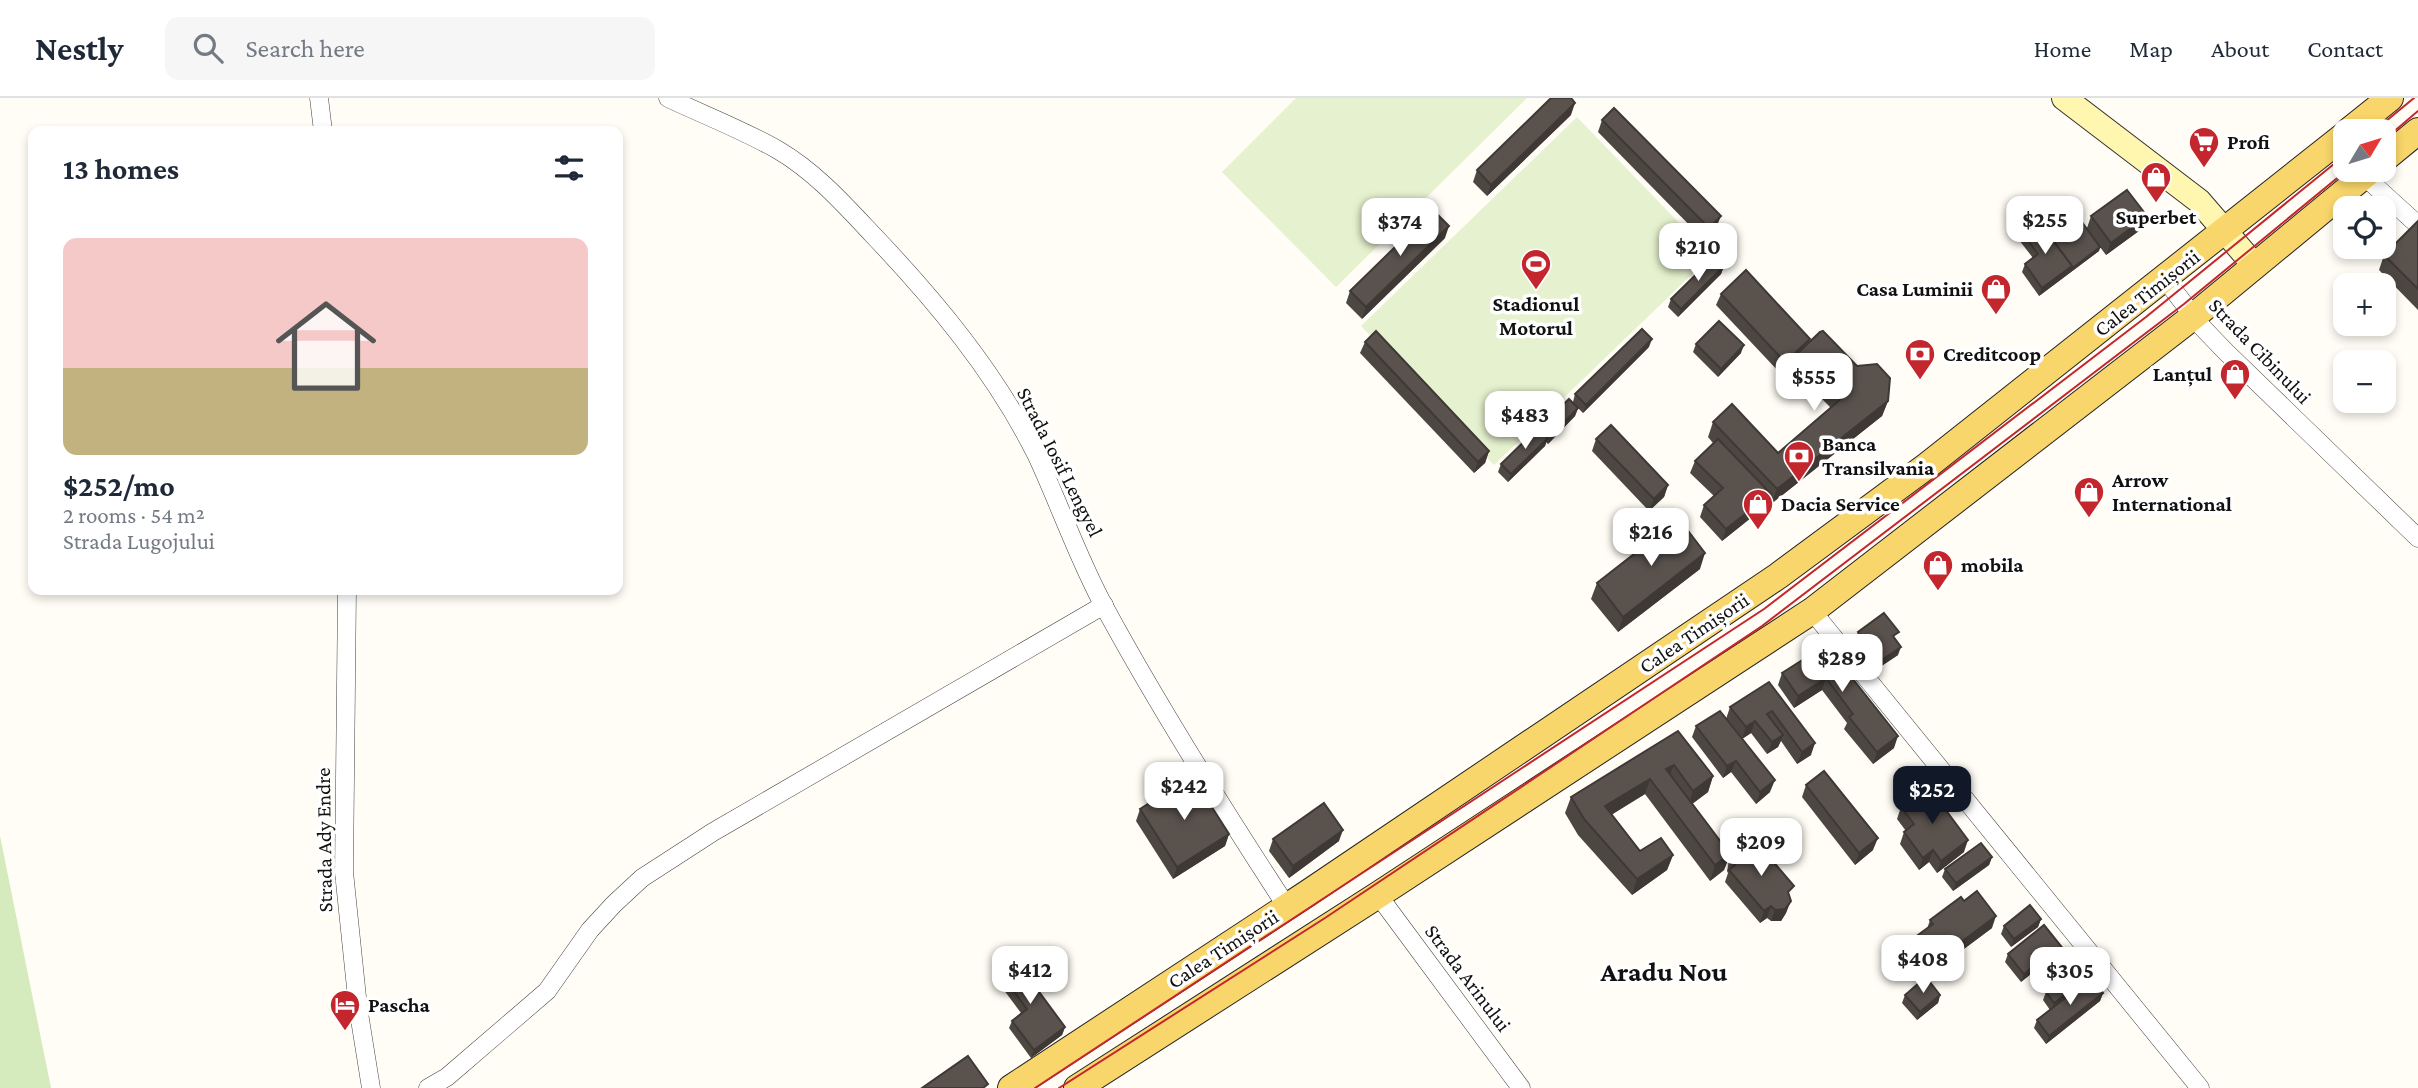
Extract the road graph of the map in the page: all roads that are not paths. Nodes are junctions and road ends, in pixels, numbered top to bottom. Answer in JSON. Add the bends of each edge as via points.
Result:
{"nodes":[{"id":1,"x":319,"y":98,"type":"edge"},
{"id":2,"x":668,"y":98,"type":"edge"},
{"id":3,"x":2064,"y":98,"type":"edge"},
{"id":4,"x":2390,"y":98,"type":"edge"},
{"id":5,"x":2364,"y":119,"type":"edge"},
{"id":6,"x":322,"y":126,"type":"edge"},
{"id":7,"x":2418,"y":131,"type":"edge"},
{"id":8,"x":2333,"y":144,"type":"edge"},
{"id":9,"x":2396,"y":149,"type":"edge"},
{"id":10,"x":2356,"y":182,"type":"edge"},
{"id":11,"x":2384,"y":182,"type":"edge"},
{"id":12,"x":2418,"y":225,"type":"edge"},
{"id":13,"x":2226,"y":231,"type":"junction"},
{"id":14,"x":2255,"y":266,"type":"junction"},
{"id":15,"x":2165,"y":279,"type":"junction"},
{"id":16,"x":2194,"y":316,"type":"junction"},
{"id":17,"x":2418,"y":538,"type":"edge"},
{"id":18,"x":347,"y":595,"type":"edge"},
{"id":19,"x":1104,"y":605,"type":"junction"},
{"id":20,"x":1812,"y":611,"type":"junction"},
{"id":21,"x":1378,"y":895,"type":"junction"},
{"id":22,"x":1287,"y":906,"type":"junction"},
{"id":23,"x":371,"y":1088,"type":"edge"},
{"id":24,"x":428,"y":1088,"type":"edge"},
{"id":25,"x":1011,"y":1088,"type":"edge"},
{"id":26,"x":1077,"y":1088,"type":"edge"},
{"id":27,"x":1521,"y":1088,"type":"edge"},
{"id":28,"x":2200,"y":1088,"type":"edge"}],
"edges":[{"from":1,"to":6,"type":"street"},
{"from":2,"to":19,"type":"street","name":"Strada Iosif Lengyel","via":[[765,144],[834,193],[971,347],[1035,453]]},
{"from":3,"to":13,"type":"street","via":[[2200,201]]},
{"from":4,"to":5,"type":"main road","name":"Calea Timișorii"},
{"from":7,"to":9,"type":"main road","name":"Calea Timișorii"},
{"from":8,"to":13,"type":"main road","name":"Calea Timișorii"},
{"from":10,"to":14,"type":"main road","name":"Calea Timișorii"},
{"from":11,"to":12,"type":"street"},
{"from":13,"to":14,"type":"street"},
{"from":13,"to":15,"type":"main road","name":"Calea Timișorii"},
{"from":14,"to":16,"type":"main road","name":"Calea Timișorii"},
{"from":15,"to":16,"type":"street","name":"Strada Cibinului"},
{"from":15,"to":22,"type":"main road","name":"Calea Timișorii","via":[[1778,576]]},
{"from":16,"to":17,"type":"street","name":"Strada Cibinului"},
{"from":16,"to":20,"type":"main road","name":"Calea Timișorii"},
{"from":18,"to":23,"type":"street","name":"Strada Ady Endre","via":[[344,872]]},
{"from":19,"to":22,"type":"street","name":"Strada Iosif Lengyel","via":[[1164,711]]},
{"from":19,"to":24,"type":"street","via":[[642,878],[590,930],[547,991]]},
{"from":20,"to":21,"type":"main road","name":"Calea Timișorii"},
{"from":20,"to":28,"type":"street"},
{"from":21,"to":26,"type":"main road","name":"Calea Timișorii"},
{"from":21,"to":27,"type":"street","name":"Strada Arinului"},
{"from":22,"to":25,"type":"main road","name":"Calea Timișorii"}]}
